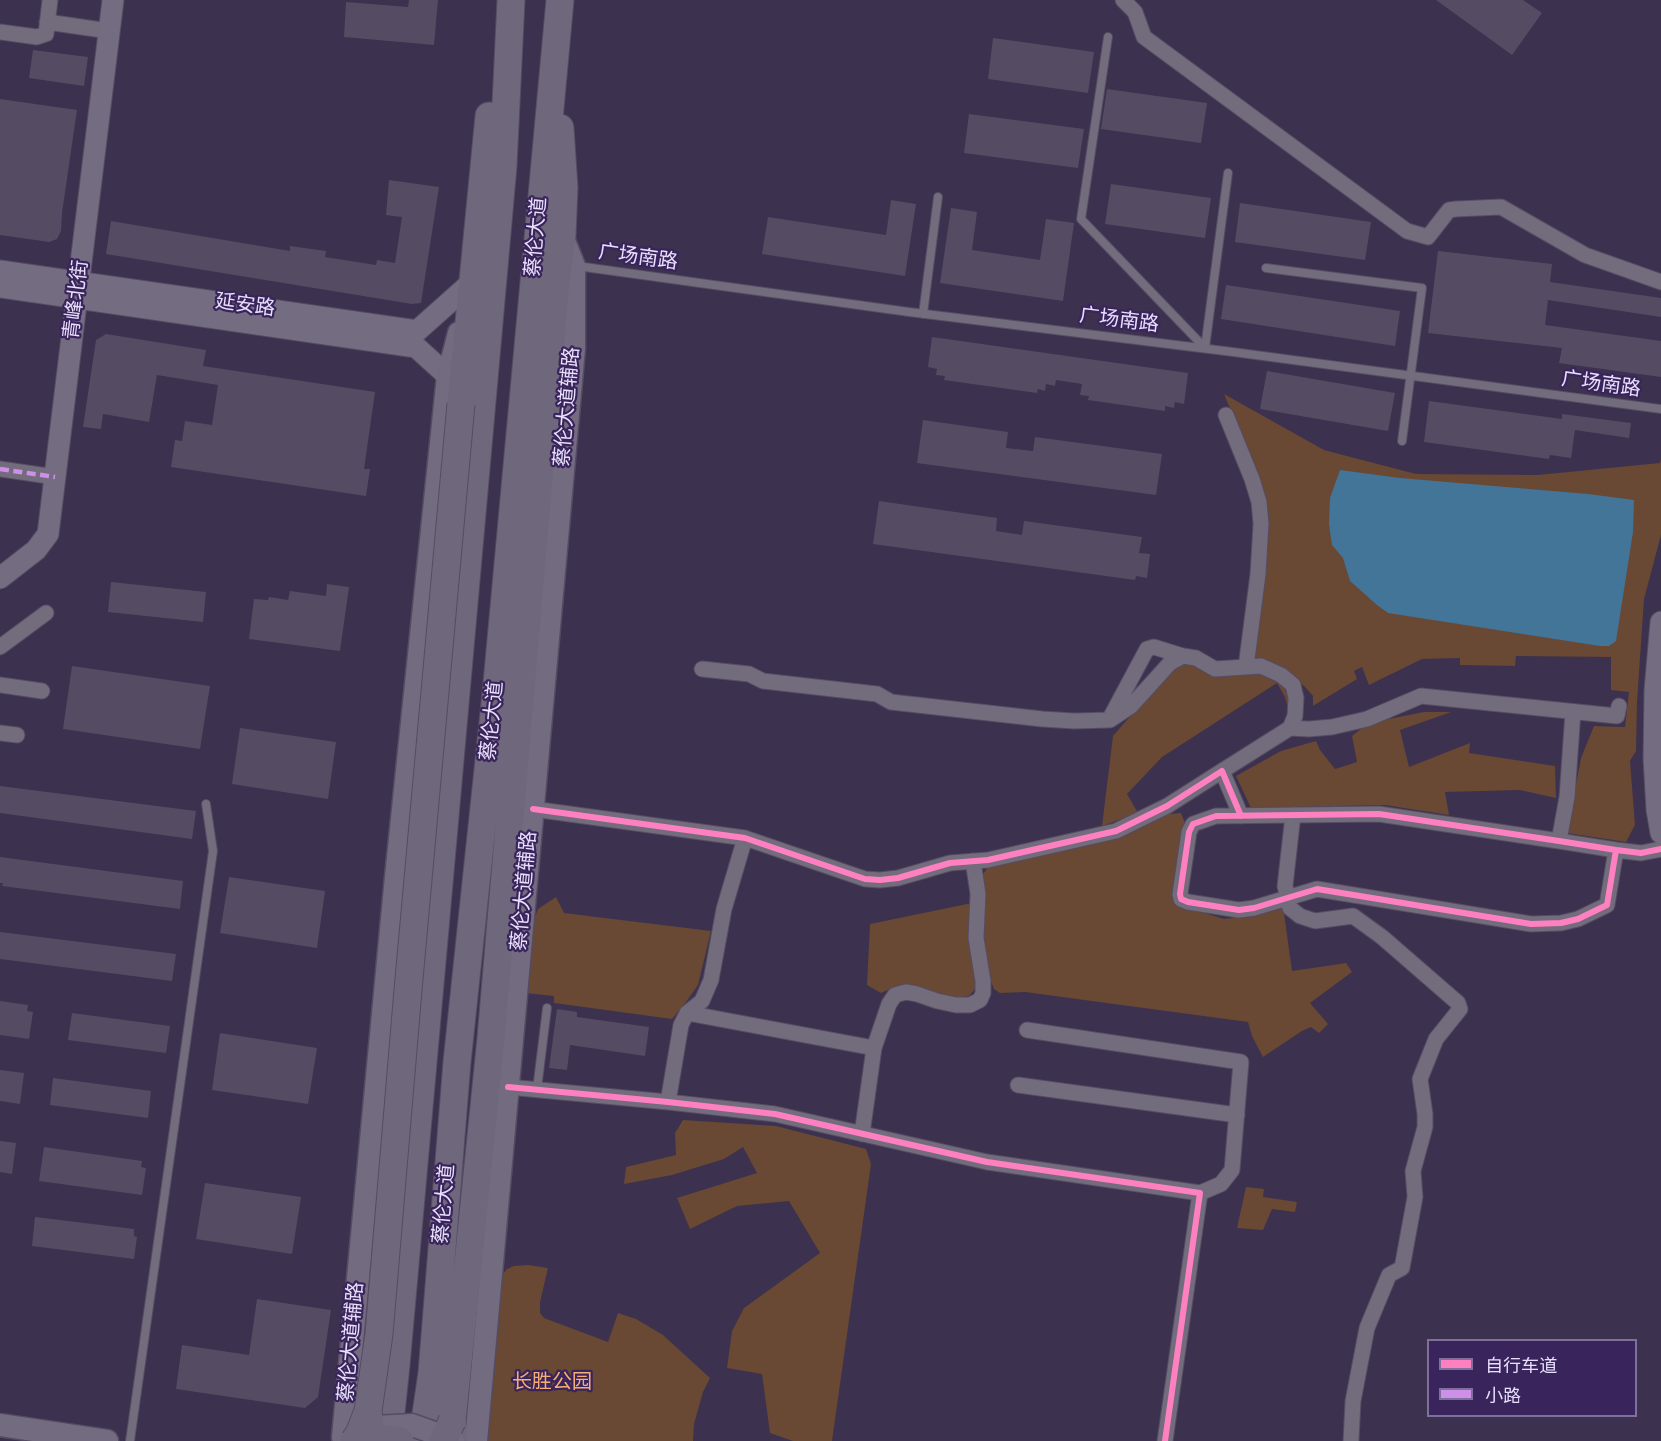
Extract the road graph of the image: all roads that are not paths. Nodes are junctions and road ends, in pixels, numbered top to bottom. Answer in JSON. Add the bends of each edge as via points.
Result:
{"nodes":[{"id":1,"x":50,"y":0,"type":"edge"},
{"id":2,"x":113,"y":0,"type":"edge"},
{"id":3,"x":510,"y":0,"type":"edge"},
{"id":4,"x":560,"y":0,"type":"edge"},
{"id":5,"x":1123,"y":0,"type":"edge"},
{"id":6,"x":47,"y":22,"type":"junction"},
{"id":7,"x":109,"y":31,"type":"junction"},
{"id":8,"x":0,"y":32,"type":"edge"},
{"id":9,"x":1108,"y":37,"type":"dead end"},
{"id":10,"x":555,"y":45,"type":"junction"},
{"id":11,"x":1228,"y":172,"type":"dead end"},
{"id":12,"x":938,"y":197,"type":"dead end"},
{"id":13,"x":562,"y":236,"type":"junction"},
{"id":14,"x":574,"y":266,"type":"junction"},
{"id":15,"x":1266,"y":268,"type":"dead end"},
{"id":16,"x":0,"y":271,"type":"edge"},
{"id":17,"x":472,"y":282,"type":"junction"},
{"id":18,"x":1661,"y":282,"type":"edge"},
{"id":19,"x":0,"y":287,"type":"edge"},
{"id":20,"x":78,"y":290,"type":"junction"},
{"id":21,"x":923,"y":314,"type":"junction"},
{"id":22,"x":1205,"y":348,"type":"junction"},
{"id":23,"x":448,"y":376,"type":"junction"},
{"id":24,"x":1411,"y":376,"type":"junction"},
{"id":25,"x":1661,"y":410,"type":"edge"},
{"id":26,"x":1226,"y":415,"type":"dead end"},
{"id":27,"x":1402,"y":441,"type":"dead end"},
{"id":28,"x":0,"y":469,"type":"edge"},
{"id":29,"x":55,"y":477,"type":"junction"},
{"id":30,"x":0,"y":578,"type":"edge"},
{"id":31,"x":46,"y":614,"type":"dead end"},
{"id":32,"x":1661,"y":622,"type":"edge"},
{"id":33,"x":0,"y":647,"type":"edge"},
{"id":34,"x":1183,"y":656,"type":"junction"},
{"id":35,"x":1246,"y":667,"type":"junction"},
{"id":36,"x":702,"y":669,"type":"dead end"},
{"id":37,"x":0,"y":685,"type":"edge"},
{"id":38,"x":42,"y":691,"type":"dead end"},
{"id":39,"x":1619,"y":706,"type":"dead end"},
{"id":40,"x":1573,"y":712,"type":"junction"},
{"id":41,"x":1109,"y":720,"type":"junction"},
{"id":42,"x":1290,"y":728,"type":"junction"},
{"id":43,"x":0,"y":733,"type":"edge"},
{"id":44,"x":17,"y":735,"type":"dead end"},
{"id":45,"x":1222,"y":771,"type":"junction"},
{"id":46,"x":206,"y":804,"type":"dead end"},
{"id":47,"x":532,"y":809,"type":"junction"},
{"id":48,"x":1293,"y":815,"type":"junction"},
{"id":49,"x":1241,"y":816,"type":"junction"},
{"id":50,"x":1661,"y":833,"type":"edge"},
{"id":51,"x":745,"y":838,"type":"junction"},
{"id":52,"x":1558,"y":841,"type":"junction"},
{"id":53,"x":1661,"y":849,"type":"edge"},
{"id":54,"x":1616,"y":850,"type":"junction"},
{"id":55,"x":973,"y":861,"type":"junction"},
{"id":56,"x":1288,"y":898,"type":"junction"},
{"id":57,"x":548,"y":1008,"type":"dead end"},
{"id":58,"x":687,"y":1013,"type":"junction"},
{"id":59,"x":1027,"y":1030,"type":"dead end"},
{"id":60,"x":874,"y":1048,"type":"junction"},
{"id":61,"x":1018,"y":1085,"type":"dead end"},
{"id":62,"x":508,"y":1087,"type":"junction"},
{"id":63,"x":537,"y":1089,"type":"junction"},
{"id":64,"x":668,"y":1102,"type":"junction"},
{"id":65,"x":1237,"y":1115,"type":"junction"},
{"id":66,"x":862,"y":1134,"type":"junction"},
{"id":67,"x":1200,"y":1192,"type":"junction"},
{"id":68,"x":0,"y":1425,"type":"edge"},
{"id":69,"x":352,"y":1432,"type":"edge"},
{"id":70,"x":452,"y":1437,"type":"edge"},
{"id":71,"x":107,"y":1441,"type":"edge"},
{"id":72,"x":130,"y":1441,"type":"edge"},
{"id":73,"x":388,"y":1441,"type":"edge"},
{"id":74,"x":400,"y":1441,"type":"edge"},
{"id":75,"x":422,"y":1441,"type":"edge"},
{"id":76,"x":476,"y":1441,"type":"edge"},
{"id":77,"x":1165,"y":1441,"type":"edge"},
{"id":78,"x":1351,"y":1441,"type":"edge"}],
"edges":[{"from":1,"to":6,"type":"street"},
{"from":2,"to":7,"type":"main road","name":"青峰北街"},
{"from":3,"to":17,"type":"highway","via":[[490,102]]},
{"from":3,"to":73,"type":"highway","name":"蔡伦大道","via":[[503,166]]},
{"from":4,"to":10,"type":"highway","name":"蔡伦大道"},
{"from":5,"to":18,"type":"street","via":[[1135,12],[1144,37],[1407,231],[1428,237],[1449,210],[1501,207],[1585,255]]},
{"from":6,"to":7,"type":"street"},
{"from":6,"to":8,"type":"street","via":[[46,34],[38,37]]},
{"from":7,"to":20,"type":"main road","name":"青峰北街"},
{"from":9,"to":22,"type":"lane","via":[[1081,219]]},
{"from":10,"to":13,"type":"highway","via":[[564,188]]},
{"from":10,"to":75,"type":"highway","name":"蔡伦大道","via":[[496,694],[457,1062],[432,1373]]},
{"from":11,"to":22,"type":"lane"},
{"from":12,"to":21,"type":"lane"},
{"from":13,"to":14,"type":"main road","name":"蔡伦大道辅路"},
{"from":13,"to":70,"type":"highway"},
{"from":14,"to":21,"type":"lane","name":"广场南路"},
{"from":14,"to":47,"type":"main road","name":"蔡伦大道辅路","via":[[574,348]]},
{"from":15,"to":24,"type":"lane","via":[[1422,288]]},
{"from":16,"to":20,"type":"main road","name":"延安路"},
{"from":17,"to":20,"type":"main road","name":"延安路","via":[[417,331]]},
{"from":17,"to":23,"type":"main road","name":"蔡伦大道辅路"},
{"from":17,"to":69,"type":"highway","bridge":true,"via":[[379,1334]]},
{"from":19,"to":20,"type":"main road","name":"延安路"},
{"from":20,"to":23,"type":"main road","name":"延安路","via":[[416,347]]},
{"from":20,"to":29,"type":"main road","name":"青峰北街"},
{"from":21,"to":22,"type":"lane","name":"广场南路"},
{"from":22,"to":24,"type":"lane","name":"广场南路"},
{"from":23,"to":69,"type":"main road","name":"蔡伦大道辅路","via":[[396,877]]},
{"from":24,"to":25,"type":"lane","name":"广场南路"},
{"from":24,"to":27,"type":"lane"},
{"from":26,"to":35,"type":"street","via":[[1252,479],[1261,524]]},
{"from":28,"to":29,"type":"street"},
{"from":29,"to":30,"type":"main road","name":"青峰北街","via":[[48,534],[36,550]]},
{"from":31,"to":33,"type":"street"},
{"from":32,"to":50,"type":"main road","via":[[1654,759]]},
{"from":34,"to":35,"type":"street","via":[[1196,658],[1215,669]]},
{"from":34,"to":41,"type":"street","via":[[1170,663],[1131,706]]},
{"from":34,"to":41,"type":"street","via":[[1154,647],[1147,649]]},
{"from":35,"to":42,"type":"street","via":[[1261,666],[1293,685],[1295,716]]},
{"from":36,"to":41,"type":"street","via":[[749,674],[763,681],[877,694],[891,702],[1042,719]]},
{"from":37,"to":38,"type":"street"},
{"from":39,"to":40,"type":"street","via":[[1617,716]]},
{"from":40,"to":42,"type":"street","via":[[1422,696],[1366,719],[1332,727]]},
{"from":40,"to":52,"type":"street","via":[[1567,797]]},
{"from":42,"to":45,"type":"street"},
{"from":43,"to":44,"type":"street"},
{"from":45,"to":49,"type":"street"},
{"from":45,"to":55,"type":"street","via":[[1167,806],[1116,831]]},
{"from":46,"to":72,"type":"lane","via":[[213,851]]},
{"from":47,"to":51,"type":"street"},
{"from":47,"to":62,"type":"main road","name":"蔡伦大道辅路"},
{"from":48,"to":49,"type":"street"},
{"from":48,"to":52,"type":"street","via":[[1378,814]]},
{"from":48,"to":56,"type":"street","via":[[1285,886]]},
{"from":49,"to":56,"type":"street","via":[[1216,816],[1193,824],[1181,899],[1239,910]]},
{"from":51,"to":55,"type":"street","via":[[865,879],[898,878],[950,863]]},
{"from":51,"to":58,"type":"street","via":[[724,909],[711,980],[702,1001]]},
{"from":52,"to":54,"type":"street"},
{"from":53,"to":54,"type":"street","via":[[1641,853]]},
{"from":54,"to":56,"type":"street","via":[[1607,905],[1578,920],[1561,923],[1531,924],[1317,889]]},
{"from":55,"to":60,"type":"street","via":[[978,894],[976,938],[983,981],[980,1000],[956,1005],[906,992],[895,995]]},
{"from":56,"to":78,"type":"street","via":[[1290,908],[1315,921],[1353,916],[1382,937],[1460,1009],[1436,1039],[1420,1079],[1425,1127],[1413,1171],[1414,1197],[1402,1268],[1389,1275],[1367,1328],[1353,1401]]},
{"from":57,"to":63,"type":"lane"},
{"from":58,"to":60,"type":"street"},
{"from":58,"to":64,"type":"street","via":[[681,1025]]},
{"from":59,"to":65,"type":"street","via":[[1241,1062]]},
{"from":60,"to":66,"type":"street"},
{"from":61,"to":65,"type":"street"},
{"from":62,"to":63,"type":"street"},
{"from":62,"to":76,"type":"main road","name":"蔡伦大道辅路"},
{"from":63,"to":64,"type":"street"},
{"from":64,"to":66,"type":"street","via":[[775,1114]]},
{"from":65,"to":67,"type":"street","via":[[1232,1170],[1221,1184]]},
{"from":66,"to":67,"type":"street","via":[[987,1162]]},
{"from":67,"to":77,"type":"street"},
{"from":68,"to":71,"type":"main road"},
{"from":69,"to":70,"type":"main road","bridge":true,"via":[[412,1425]]},
{"from":69,"to":74,"type":"highway","bridge":true,"via":[[371,1432],[378,1438]]}]}
